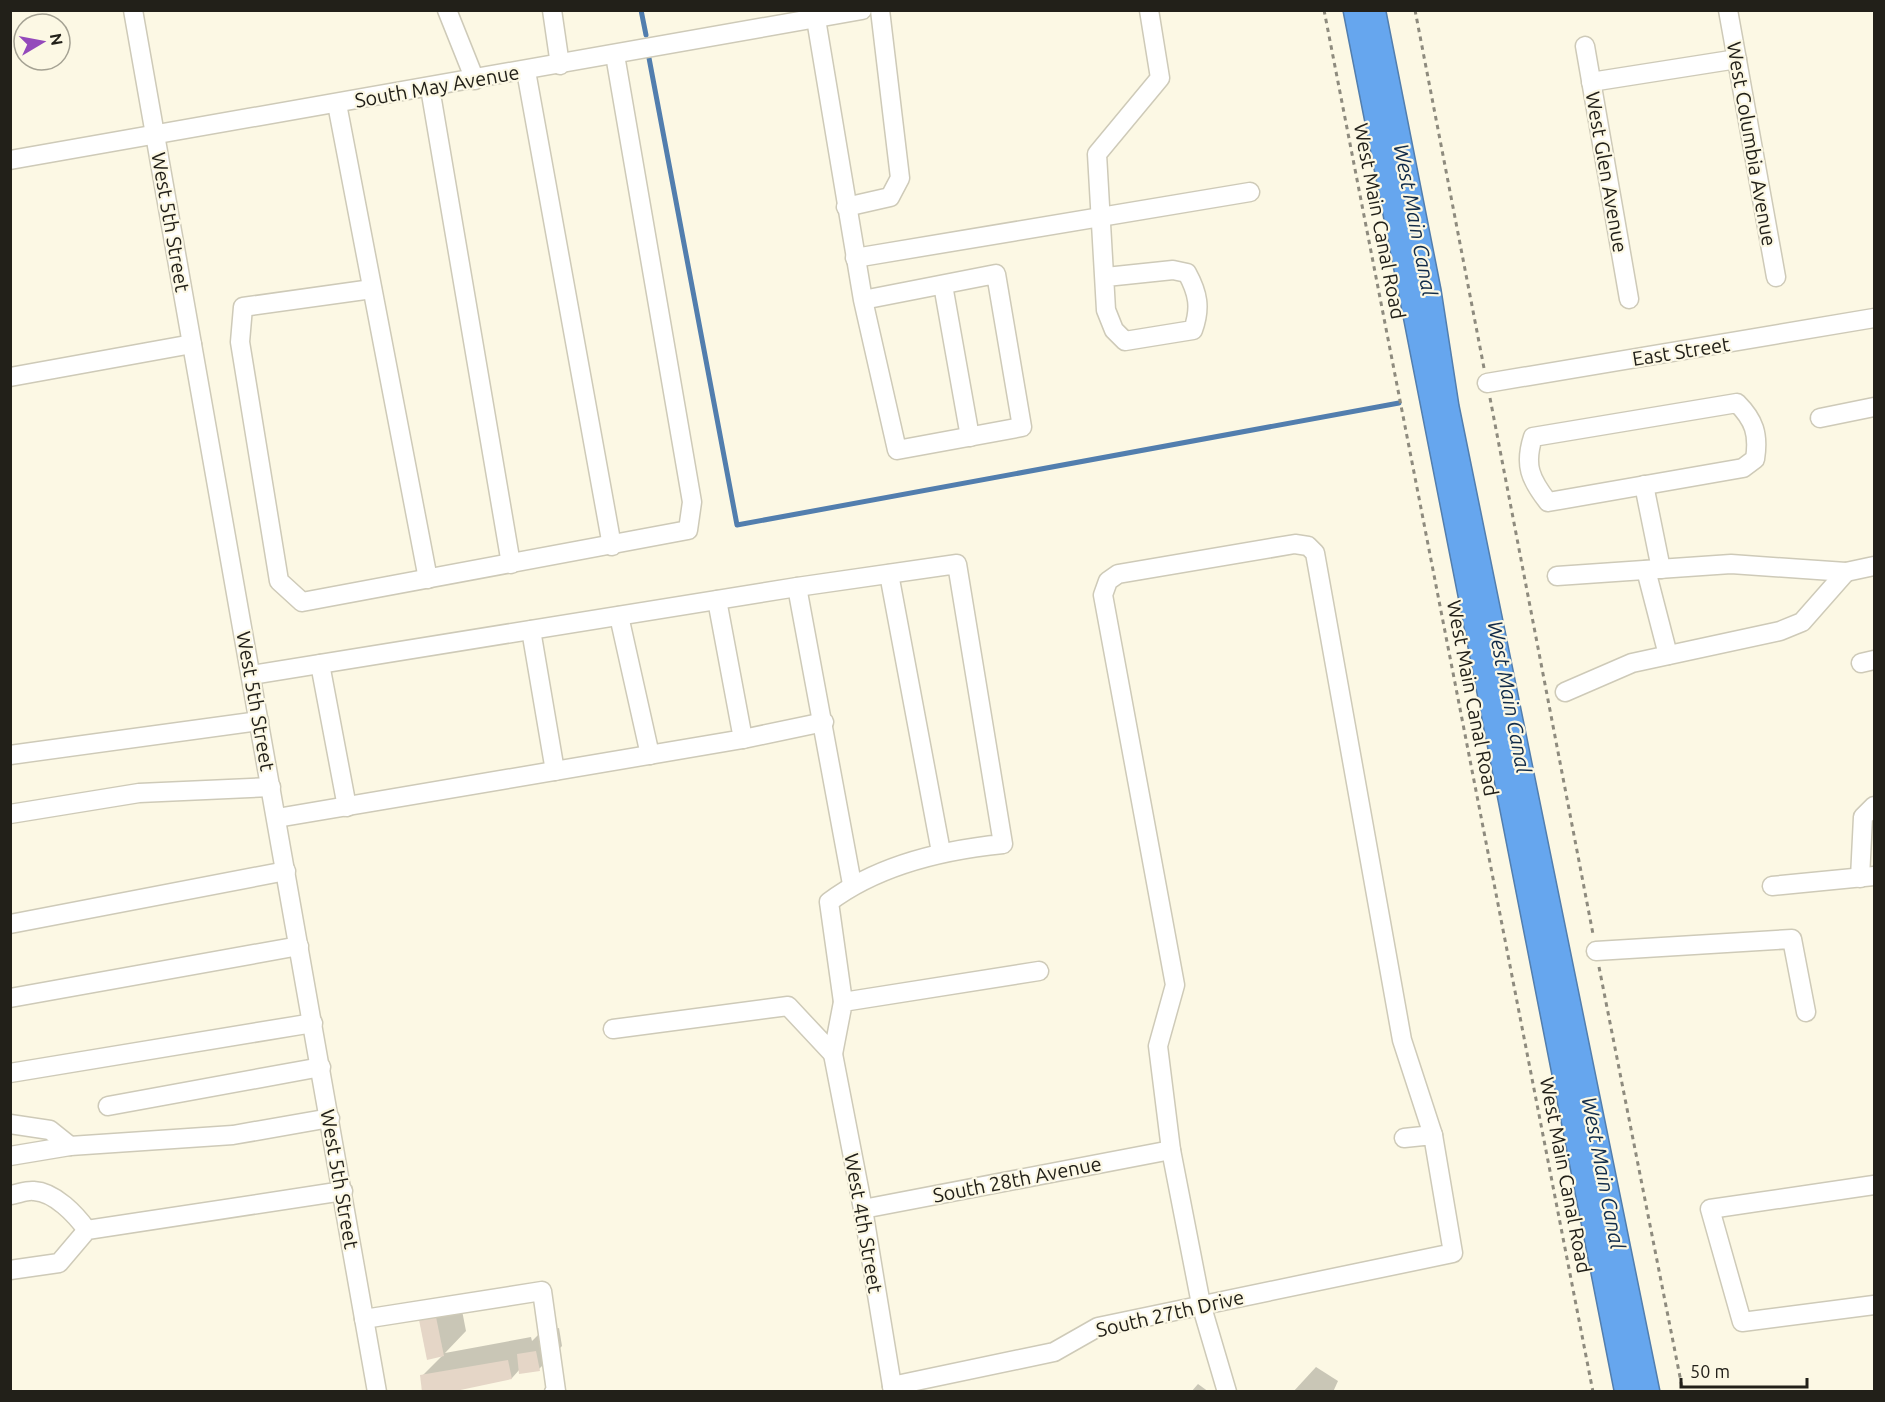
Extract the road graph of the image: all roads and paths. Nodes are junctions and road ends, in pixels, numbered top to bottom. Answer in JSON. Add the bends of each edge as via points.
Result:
{"nodes":[{"id":1,"x":133,"y":10,"type":"edge"},
{"id":2,"x":447,"y":10,"type":"edge"},
{"id":3,"x":552,"y":10,"type":"edge"},
{"id":4,"x":862,"y":10,"type":"edge"},
{"id":5,"x":880,"y":10,"type":"edge"},
{"id":6,"x":1149,"y":10,"type":"edge"},
{"id":7,"x":1324,"y":10,"type":"edge"},
{"id":8,"x":1415,"y":10,"type":"edge"},
{"id":9,"x":1728,"y":10,"type":"edge"},
{"id":10,"x":816,"y":19,"type":"junction"},
{"id":11,"x":1585,"y":46,"type":"dead end"},
{"id":12,"x":615,"y":55,"type":"junction"},
{"id":13,"x":1737,"y":59,"type":"junction"},
{"id":14,"x":560,"y":65,"type":"junction"},
{"id":15,"x":526,"y":71,"type":"junction"},
{"id":16,"x":475,"y":80,"type":"junction"},
{"id":17,"x":1591,"y":82,"type":"junction"},
{"id":18,"x":430,"y":87,"type":"junction"},
{"id":19,"x":337,"y":104,"type":"junction"},
{"id":20,"x":155,"y":136,"type":"junction"},
{"id":21,"x":10,"y":160,"type":"edge"},
{"id":22,"x":1250,"y":192,"type":"dead end"},
{"id":23,"x":846,"y":207,"type":"junction"},
{"id":24,"x":1101,"y":217,"type":"junction"},
{"id":25,"x":855,"y":258,"type":"junction"},
{"id":26,"x":1106,"y":277,"type":"junction"},
{"id":27,"x":1776,"y":277,"type":"dead end"},
{"id":28,"x":943,"y":285,"type":"junction"},
{"id":29,"x":372,"y":289,"type":"junction"},
{"id":30,"x":1629,"y":298,"type":"dead end"},
{"id":31,"x":863,"y":300,"type":"junction"},
{"id":32,"x":1875,"y":318,"type":"edge"},
{"id":33,"x":192,"y":344,"type":"junction"},
{"id":34,"x":10,"y":377,"type":"edge"},
{"id":35,"x":1487,"y":384,"type":"junction"},
{"id":36,"x":1875,"y":407,"type":"edge"},
{"id":37,"x":1820,"y":418,"type":"dead end"},
{"id":38,"x":970,"y":437,"type":"junction"},
{"id":39,"x":1644,"y":485,"type":"junction"},
{"id":40,"x":612,"y":546,"type":"junction"},
{"id":41,"x":511,"y":564,"type":"junction"},
{"id":42,"x":1875,"y":566,"type":"edge"},
{"id":43,"x":1654,"y":569,"type":"junction"},
{"id":44,"x":1846,"y":572,"type":"junction"},
{"id":45,"x":889,"y":574,"type":"junction"},
{"id":46,"x":1557,"y":576,"type":"dead end"},
{"id":47,"x":428,"y":579,"type":"junction"},
{"id":48,"x":797,"y":587,"type":"junction"},
{"id":49,"x":717,"y":600,"type":"junction"},
{"id":50,"x":620,"y":615,"type":"junction"},
{"id":51,"x":531,"y":630,"type":"junction"},
{"id":52,"x":1668,"y":655,"type":"junction"},
{"id":53,"x":320,"y":664,"type":"junction"},
{"id":54,"x":251,"y":675,"type":"junction"},
{"id":55,"x":1565,"y":692,"type":"dead end"},
{"id":56,"x":259,"y":721,"type":"junction"},
{"id":57,"x":824,"y":722,"type":"junction"},
{"id":58,"x":743,"y":739,"type":"junction"},
{"id":59,"x":10,"y":755,"type":"edge"},
{"id":60,"x":650,"y":755,"type":"junction"},
{"id":61,"x":555,"y":771,"type":"junction"},
{"id":62,"x":271,"y":787,"type":"junction"},
{"id":63,"x":1875,"y":806,"type":"edge"},
{"id":64,"x":347,"y":807,"type":"junction"},
{"id":65,"x":10,"y":814,"type":"edge"},
{"id":66,"x":277,"y":818,"type":"junction"},
{"id":67,"x":940,"y":852,"type":"junction"},
{"id":68,"x":286,"y":871,"type":"junction"},
{"id":69,"x":1867,"y":877,"type":"edge"},
{"id":70,"x":852,"y":884,"type":"junction"},
{"id":71,"x":1772,"y":886,"type":"dead end"},
{"id":72,"x":10,"y":924,"type":"edge"},
{"id":73,"x":299,"y":946,"type":"junction"},
{"id":74,"x":1596,"y":951,"type":"junction"},
{"id":75,"x":1039,"y":971,"type":"dead end"},
{"id":76,"x":10,"y":998,"type":"edge"},
{"id":77,"x":843,"y":1002,"type":"junction"},
{"id":78,"x":1806,"y":1012,"type":"dead end"},
{"id":79,"x":313,"y":1023,"type":"junction"},
{"id":80,"x":613,"y":1029,"type":"dead end"},
{"id":81,"x":833,"y":1054,"type":"junction"},
{"id":82,"x":321,"y":1067,"type":"junction"},
{"id":83,"x":10,"y":1073,"type":"edge"},
{"id":84,"x":108,"y":1106,"type":"dead end"},
{"id":85,"x":330,"y":1118,"type":"junction"},
{"id":86,"x":10,"y":1124,"type":"edge"},
{"id":87,"x":1433,"y":1135,"type":"junction"},
{"id":88,"x":1404,"y":1138,"type":"dead end"},
{"id":89,"x":70,"y":1146,"type":"junction"},
{"id":90,"x":1171,"y":1150,"type":"junction"},
{"id":91,"x":10,"y":1156,"type":"edge"},
{"id":92,"x":1875,"y":1185,"type":"edge"},
{"id":93,"x":343,"y":1191,"type":"junction"},
{"id":94,"x":10,"y":1195,"type":"edge"},
{"id":95,"x":863,"y":1209,"type":"junction"},
{"id":96,"x":87,"y":1230,"type":"junction"},
{"id":97,"x":10,"y":1270,"type":"edge"},
{"id":98,"x":1201,"y":1304,"type":"junction"},
{"id":99,"x":1875,"y":1305,"type":"edge"},
{"id":100,"x":364,"y":1319,"type":"junction"},
{"id":101,"x":892,"y":1389,"type":"edge"},
{"id":102,"x":556,"y":1391,"type":"edge"},
{"id":103,"x":377,"y":1392,"type":"edge"},
{"id":104,"x":1227,"y":1392,"type":"edge"},
{"id":105,"x":1593,"y":1392,"type":"edge"},
{"id":106,"x":1683,"y":1392,"type":"edge"}],
"edges":[{"from":1,"to":20,"type":"street","name":"West 5th Street"},
{"from":2,"to":16,"type":"street"},
{"from":3,"to":14,"type":"street"},
{"from":4,"to":10,"type":"street","name":"South May Avenue"},
{"from":5,"to":23,"type":"street","via":[[900,178],[890,197]]},
{"from":6,"to":24,"type":"street","via":[[1160,78],[1097,154]]},
{"from":7,"to":105,"type":"path","name":"West Main Canal Road"},
{"from":8,"to":35,"type":"path"},
{"from":9,"to":13,"type":"street","name":"West Columbia Avenue"},
{"from":10,"to":12,"type":"street","name":"South May Avenue"},
{"from":10,"to":23,"type":"street"},
{"from":11,"to":17,"type":"street","name":"West Glen Avenue"},
{"from":12,"to":14,"type":"street","name":"South May Avenue"},
{"from":12,"to":40,"type":"street","via":[[692,502],[688,530]]},
{"from":13,"to":17,"type":"street"},
{"from":13,"to":27,"type":"street","name":"West Columbia Avenue"},
{"from":14,"to":15,"type":"street","name":"South May Avenue"},
{"from":15,"to":16,"type":"street","name":"South May Avenue"},
{"from":15,"to":40,"type":"street"},
{"from":16,"to":18,"type":"street","name":"South May Avenue"},
{"from":17,"to":30,"type":"street","name":"West Glen Avenue"},
{"from":18,"to":19,"type":"street","name":"South May Avenue"},
{"from":18,"to":41,"type":"street"},
{"from":19,"to":20,"type":"street","name":"South May Avenue"},
{"from":19,"to":29,"type":"street"},
{"from":20,"to":21,"type":"street","name":"South May Avenue"},
{"from":20,"to":33,"type":"street","name":"West 5th Street"},
{"from":22,"to":24,"type":"street"},
{"from":23,"to":25,"type":"street"},
{"from":24,"to":25,"type":"street"},
{"from":24,"to":26,"type":"street"},
{"from":25,"to":31,"type":"street"},
{"from":26,"to":26,"type":"street","via":[[1173,270],[1187,273],[1197,291],[1198,315],[1193,330],[1125,341],[1114,330],[1106,310]]},
{"from":28,"to":31,"type":"street"},
{"from":28,"to":38,"type":"street"},
{"from":28,"to":38,"type":"street","via":[[996,274],[1022,427]]},
{"from":29,"to":47,"type":"street"},
{"from":29,"to":47,"type":"street","via":[[243,307],[240,342],[279,581],[302,602]]},
{"from":31,"to":38,"type":"street","via":[[897,450]]},
{"from":32,"to":35,"type":"street","name":"East Street"},
{"from":33,"to":34,"type":"street"},
{"from":33,"to":54,"type":"street","name":"West 5th Street"},
{"from":35,"to":74,"type":"path"},
{"from":36,"to":37,"type":"street"},
{"from":39,"to":39,"type":"street","via":[[1743,468],[1755,459],[1752,418],[1737,403],[1533,436],[1527,453],[1533,482],[1548,502]]},
{"from":39,"to":43,"type":"street"},
{"from":40,"to":41,"type":"street"},
{"from":41,"to":47,"type":"street"},
{"from":42,"to":44,"type":"street"},
{"from":43,"to":44,"type":"street","via":[[1731,564]]},
{"from":43,"to":46,"type":"street"},
{"from":43,"to":52,"type":"street"},
{"from":44,"to":52,"type":"street","via":[[1802,622],[1780,631]]},
{"from":45,"to":48,"type":"street"},
{"from":45,"to":67,"type":"street"},
{"from":45,"to":67,"type":"street","via":[[957,564],[1004,844]]},
{"from":48,"to":49,"type":"street"},
{"from":48,"to":57,"type":"street"},
{"from":49,"to":50,"type":"street"},
{"from":49,"to":58,"type":"street"},
{"from":50,"to":51,"type":"street"},
{"from":50,"to":60,"type":"street"},
{"from":51,"to":53,"type":"street"},
{"from":51,"to":61,"type":"street"},
{"from":52,"to":55,"type":"street","via":[[1632,663]]},
{"from":53,"to":54,"type":"street"},
{"from":53,"to":64,"type":"street"},
{"from":54,"to":56,"type":"street","name":"West 5th Street"},
{"from":56,"to":59,"type":"street"},
{"from":56,"to":62,"type":"street","name":"West 5th Street"},
{"from":57,"to":58,"type":"street"},
{"from":57,"to":70,"type":"street"},
{"from":58,"to":60,"type":"street"},
{"from":60,"to":61,"type":"street"},
{"from":61,"to":64,"type":"street"},
{"from":62,"to":65,"type":"street","via":[[139,793]]},
{"from":62,"to":66,"type":"street","name":"West 5th Street"},
{"from":63,"to":69,"type":"street","via":[[1863,817]]},
{"from":64,"to":66,"type":"street"},
{"from":66,"to":68,"type":"street","name":"West 5th Street"},
{"from":67,"to":70,"type":"street"},
{"from":68,"to":72,"type":"street"},
{"from":68,"to":73,"type":"street","name":"West 5th Street"},
{"from":69,"to":71,"type":"street"},
{"from":70,"to":77,"type":"street","via":[[829,902]]},
{"from":73,"to":76,"type":"street"},
{"from":73,"to":79,"type":"street","name":"West 5th Street"},
{"from":74,"to":78,"type":"street","via":[[1792,939]]},
{"from":74,"to":106,"type":"path"},
{"from":75,"to":77,"type":"street"},
{"from":77,"to":81,"type":"street"},
{"from":79,"to":82,"type":"street","name":"West 5th Street"},
{"from":79,"to":83,"type":"street"},
{"from":80,"to":81,"type":"street","via":[[788,1006]]},
{"from":81,"to":95,"type":"street","name":"West 4th Street"},
{"from":82,"to":84,"type":"street"},
{"from":82,"to":85,"type":"street","name":"West 5th Street"},
{"from":85,"to":89,"type":"street","via":[[233,1135]]},
{"from":85,"to":93,"type":"street","name":"West 5th Street"},
{"from":86,"to":89,"type":"street","via":[[50,1130]]},
{"from":87,"to":88,"type":"street"},
{"from":87,"to":90,"type":"street","via":[[1402,1040],[1315,554],[1308,546],[1295,544],[1118,574],[1108,581],[1102,595],[1175,985],[1158,1046]]},
{"from":87,"to":98,"type":"street","name":"South 27th Drive","via":[[1453,1253]]},
{"from":89,"to":91,"type":"street"},
{"from":90,"to":95,"type":"street","name":"South 28th Avenue"},
{"from":90,"to":98,"type":"street"},
{"from":92,"to":99,"type":"street","via":[[1710,1209],[1742,1322]]},
{"from":93,"to":96,"type":"street"},
{"from":93,"to":100,"type":"street","name":"West 5th Street"},
{"from":94,"to":96,"type":"street","via":[[34,1191],[47,1194],[76,1216]]},
{"from":95,"to":101,"type":"street","name":"West 4th Street"},
{"from":96,"to":97,"type":"street","via":[[58,1263]]},
{"from":98,"to":101,"type":"street","name":"South 27th Drive","via":[[1098,1327],[1054,1352]]},
{"from":98,"to":104,"type":"street"},
{"from":100,"to":102,"type":"street","via":[[542,1291]]},
{"from":100,"to":103,"type":"street","name":"West 5th Street"}]}
